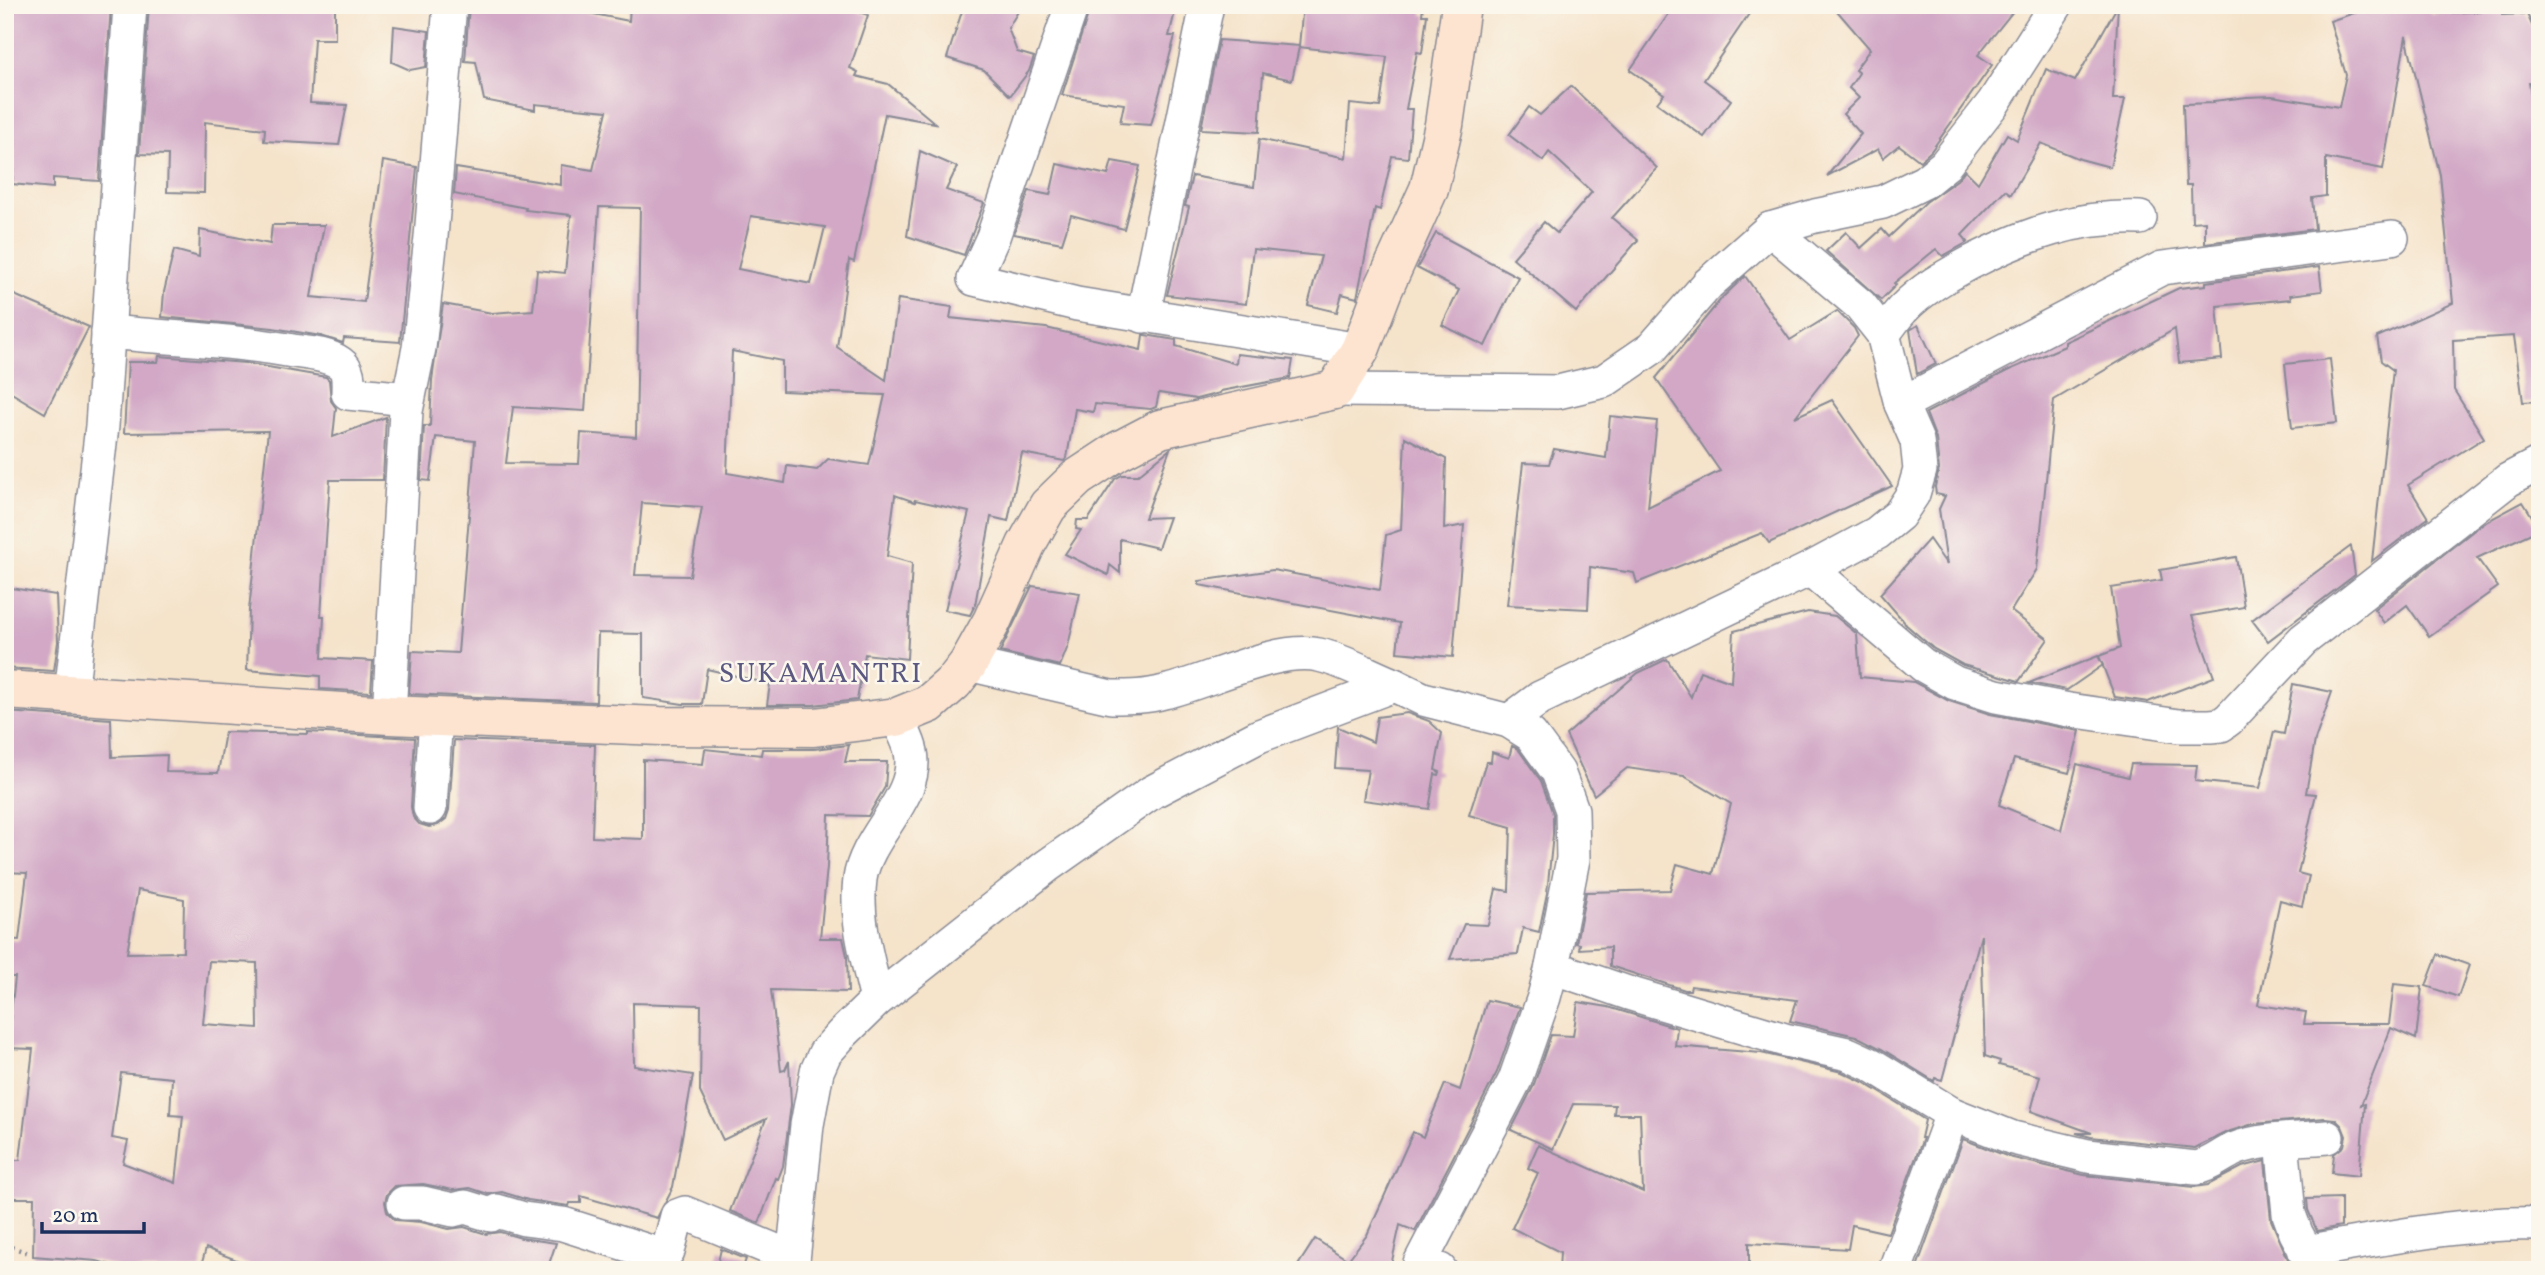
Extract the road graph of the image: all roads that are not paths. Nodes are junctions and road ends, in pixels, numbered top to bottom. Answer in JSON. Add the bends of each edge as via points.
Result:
{"nodes":[{"id":1,"x":130,"y":5,"type":"edge"},
{"id":2,"x":450,"y":5,"type":"edge"},
{"id":3,"x":1072,"y":5,"type":"edge"},
{"id":4,"x":1208,"y":5,"type":"edge"},
{"id":5,"x":1461,"y":5,"type":"edge"},
{"id":6,"x":2056,"y":5,"type":"edge"},
{"id":7,"x":2140,"y":218,"type":"dead end"},
{"id":8,"x":1770,"y":229,"type":"junction"},
{"id":9,"x":2392,"y":238,"type":"dead end"},
{"id":10,"x":1143,"y":316,"type":"junction"},
{"id":11,"x":1874,"y":322,"type":"junction"},
{"id":12,"x":108,"y":332,"type":"junction"},
{"id":13,"x":1360,"y":350,"type":"junction"},
{"id":14,"x":1335,"y":390,"type":"junction"},
{"id":15,"x":408,"y":399,"type":"junction"},
{"id":16,"x":1901,"y":404,"type":"junction"},
{"id":17,"x":2540,"y":463,"type":"edge"},
{"id":18,"x":1810,"y":569,"type":"junction"},
{"id":19,"x":968,"y":664,"type":"junction"},
{"id":20,"x":1394,"y":685,"type":"junction"},
{"id":21,"x":5,"y":690,"type":"edge"},
{"id":22,"x":71,"y":694,"type":"junction"},
{"id":23,"x":389,"y":715,"type":"junction"},
{"id":24,"x":436,"y":717,"type":"junction"},
{"id":25,"x":897,"y":717,"type":"junction"},
{"id":26,"x":1509,"y":721,"type":"junction"},
{"id":27,"x":430,"y":808,"type":"dead end"},
{"id":28,"x":1552,"y":967,"type":"junction"},
{"id":29,"x":877,"y":1000,"type":"junction"},
{"id":30,"x":1952,"y":1114,"type":"junction"},
{"id":31,"x":2328,"y":1137,"type":"dead end"},
{"id":32,"x":2282,"y":1141,"type":"junction"},
{"id":33,"x":404,"y":1203,"type":"dead end"},
{"id":34,"x":2540,"y":1224,"type":"edge"},
{"id":35,"x":2310,"y":1261,"type":"edge"},
{"id":36,"x":792,"y":1264,"type":"edge"},
{"id":37,"x":1425,"y":1267,"type":"edge"},
{"id":38,"x":1895,"y":1270,"type":"edge"}],
"edges":[{"from":1,"to":12,"type":"street"},
{"from":2,"to":15,"type":"street","via":[[419,348]]},
{"from":3,"to":10,"type":"street","via":[[993,237],[974,279]]},
{"from":4,"to":10,"type":"street"},
{"from":5,"to":13,"type":"street","via":[[1444,125],[1429,189]]},
{"from":6,"to":8,"type":"street","via":[[1994,102],[1945,165],[1924,182],[1882,202]]},
{"from":7,"to":11,"type":"street","via":[[2083,221],[2042,230],[1928,287],[1903,309]]},
{"from":8,"to":11,"type":"street"},
{"from":8,"to":14,"type":"street","via":[[1708,284],[1652,348],[1604,381],[1558,392]]},
{"from":9,"to":16,"type":"street","via":[[2162,268]]},
{"from":10,"to":13,"type":"street"},
{"from":11,"to":16,"type":"street"},
{"from":12,"to":15,"type":"street","via":[[319,355],[345,368],[348,393]]},
{"from":12,"to":22,"type":"street","via":[[102,426]]},
{"from":13,"to":14,"type":"street"},
{"from":14,"to":19,"type":"street","via":[[1160,429],[1077,478],[1048,506]]},
{"from":15,"to":23,"type":"street"},
{"from":16,"to":18,"type":"street","via":[[1917,441],[1920,470],[1913,494],[1899,515],[1877,533]]},
{"from":17,"to":18,"type":"street","via":[[2508,480],[2303,640],[2221,725],[2179,726],[2069,710],[1955,683],[1923,665]]},
{"from":18,"to":26,"type":"street","via":[[1540,698]]},
{"from":19,"to":20,"type":"street","via":[[1111,698],[1164,692],[1279,657],[1304,654],[1320,655]]},
{"from":19,"to":25,"type":"street","via":[[929,704]]},
{"from":20,"to":26,"type":"street","via":[[1423,699]]},
{"from":20,"to":29,"type":"street","via":[[1259,736],[1152,792],[1047,866]]},
{"from":21,"to":22,"type":"street"},
{"from":22,"to":23,"type":"street"},
{"from":23,"to":24,"type":"street"},
{"from":24,"to":25,"type":"street","via":[[748,727],[814,727]]},
{"from":24,"to":27,"type":"street"},
{"from":25,"to":29,"type":"street","via":[[911,752],[907,783],[900,804],[876,837],[860,878],[863,941]]},
{"from":26,"to":28,"type":"street","via":[[1531,735],[1558,772],[1572,810],[1573,859]]},
{"from":28,"to":30,"type":"street","via":[[1785,1040],[1848,1054]]},
{"from":28,"to":37,"type":"street","via":[[1515,1080]]},
{"from":29,"to":36,"type":"street","via":[[825,1053],[817,1071]]},
{"from":30,"to":32,"type":"street","via":[[2041,1145],[2179,1168],[2208,1166],[2232,1150]]},
{"from":30,"to":38,"type":"street"},
{"from":31,"to":32,"type":"street"},
{"from":32,"to":35,"type":"street","via":[[2289,1214]]},
{"from":33,"to":36,"type":"street","via":[[453,1210],[465,1207],[491,1215],[497,1210],[564,1224],[664,1255],[677,1216],[685,1213]]},
{"from":34,"to":35,"type":"street","via":[[2414,1234]]}]}
